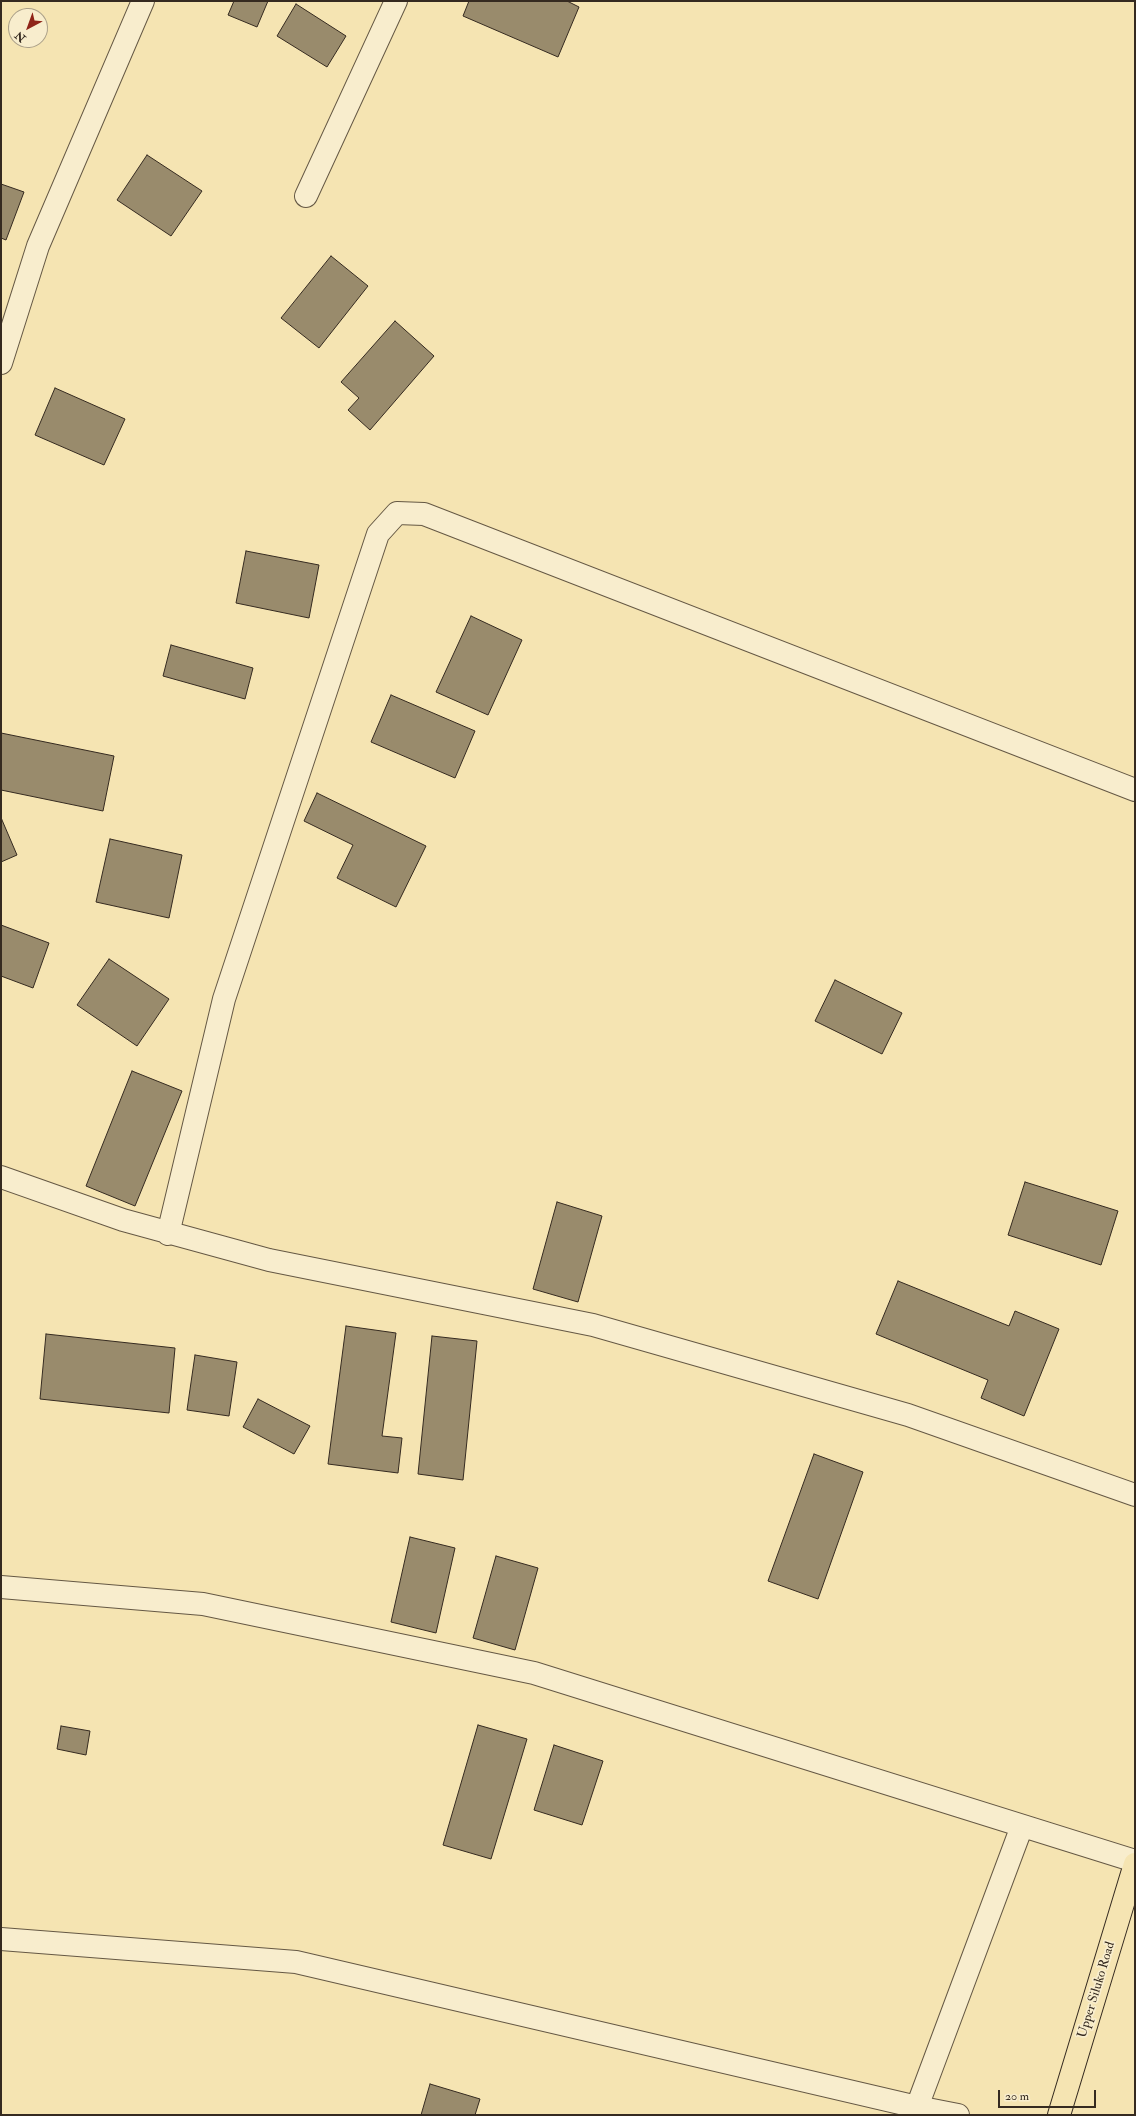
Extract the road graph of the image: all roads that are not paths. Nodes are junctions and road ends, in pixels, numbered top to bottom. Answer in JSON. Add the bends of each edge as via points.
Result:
{"nodes":[{"id":1,"x":143,"y":1,"type":"edge"},
{"id":2,"x":396,"y":1,"type":"edge"},
{"id":3,"x":306,"y":196,"type":"dead end"},
{"id":4,"x":1,"y":363,"type":"edge"},
{"id":5,"x":1135,"y":790,"type":"edge"},
{"id":6,"x":1,"y":1177,"type":"edge"},
{"id":7,"x":168,"y":1234,"type":"junction"},
{"id":8,"x":1135,"y":1495,"type":"edge"},
{"id":9,"x":1,"y":1587,"type":"edge"},
{"id":10,"x":1022,"y":1826,"type":"junction"},
{"id":11,"x":1135,"y":1861,"type":"edge"},
{"id":12,"x":1135,"y":1864,"type":"edge"},
{"id":13,"x":1,"y":1939,"type":"edge"},
{"id":14,"x":916,"y":2111,"type":"edge"},
{"id":15,"x":958,"y":2115,"type":"edge"},
{"id":16,"x":1059,"y":2115,"type":"edge"}],
"edges":[{"from":1,"to":4,"type":"street","via":[[38,246]]},
{"from":2,"to":3,"type":"street"},
{"from":5,"to":7,"type":"street","via":[[424,514],[397,513],[378,534],[224,998]]},
{"from":6,"to":7,"type":"street"},
{"from":7,"to":8,"type":"street","via":[[270,1260],[593,1325],[908,1415]]},
{"from":9,"to":10,"type":"street","via":[[203,1604],[534,1673]]},
{"from":10,"to":11,"type":"street"},
{"from":10,"to":14,"type":"street"},
{"from":12,"to":16,"type":"main road","name":"Upper Siluko Road"},
{"from":13,"to":14,"type":"street","via":[[296,1962]]},
{"from":14,"to":15,"type":"street"}]}
